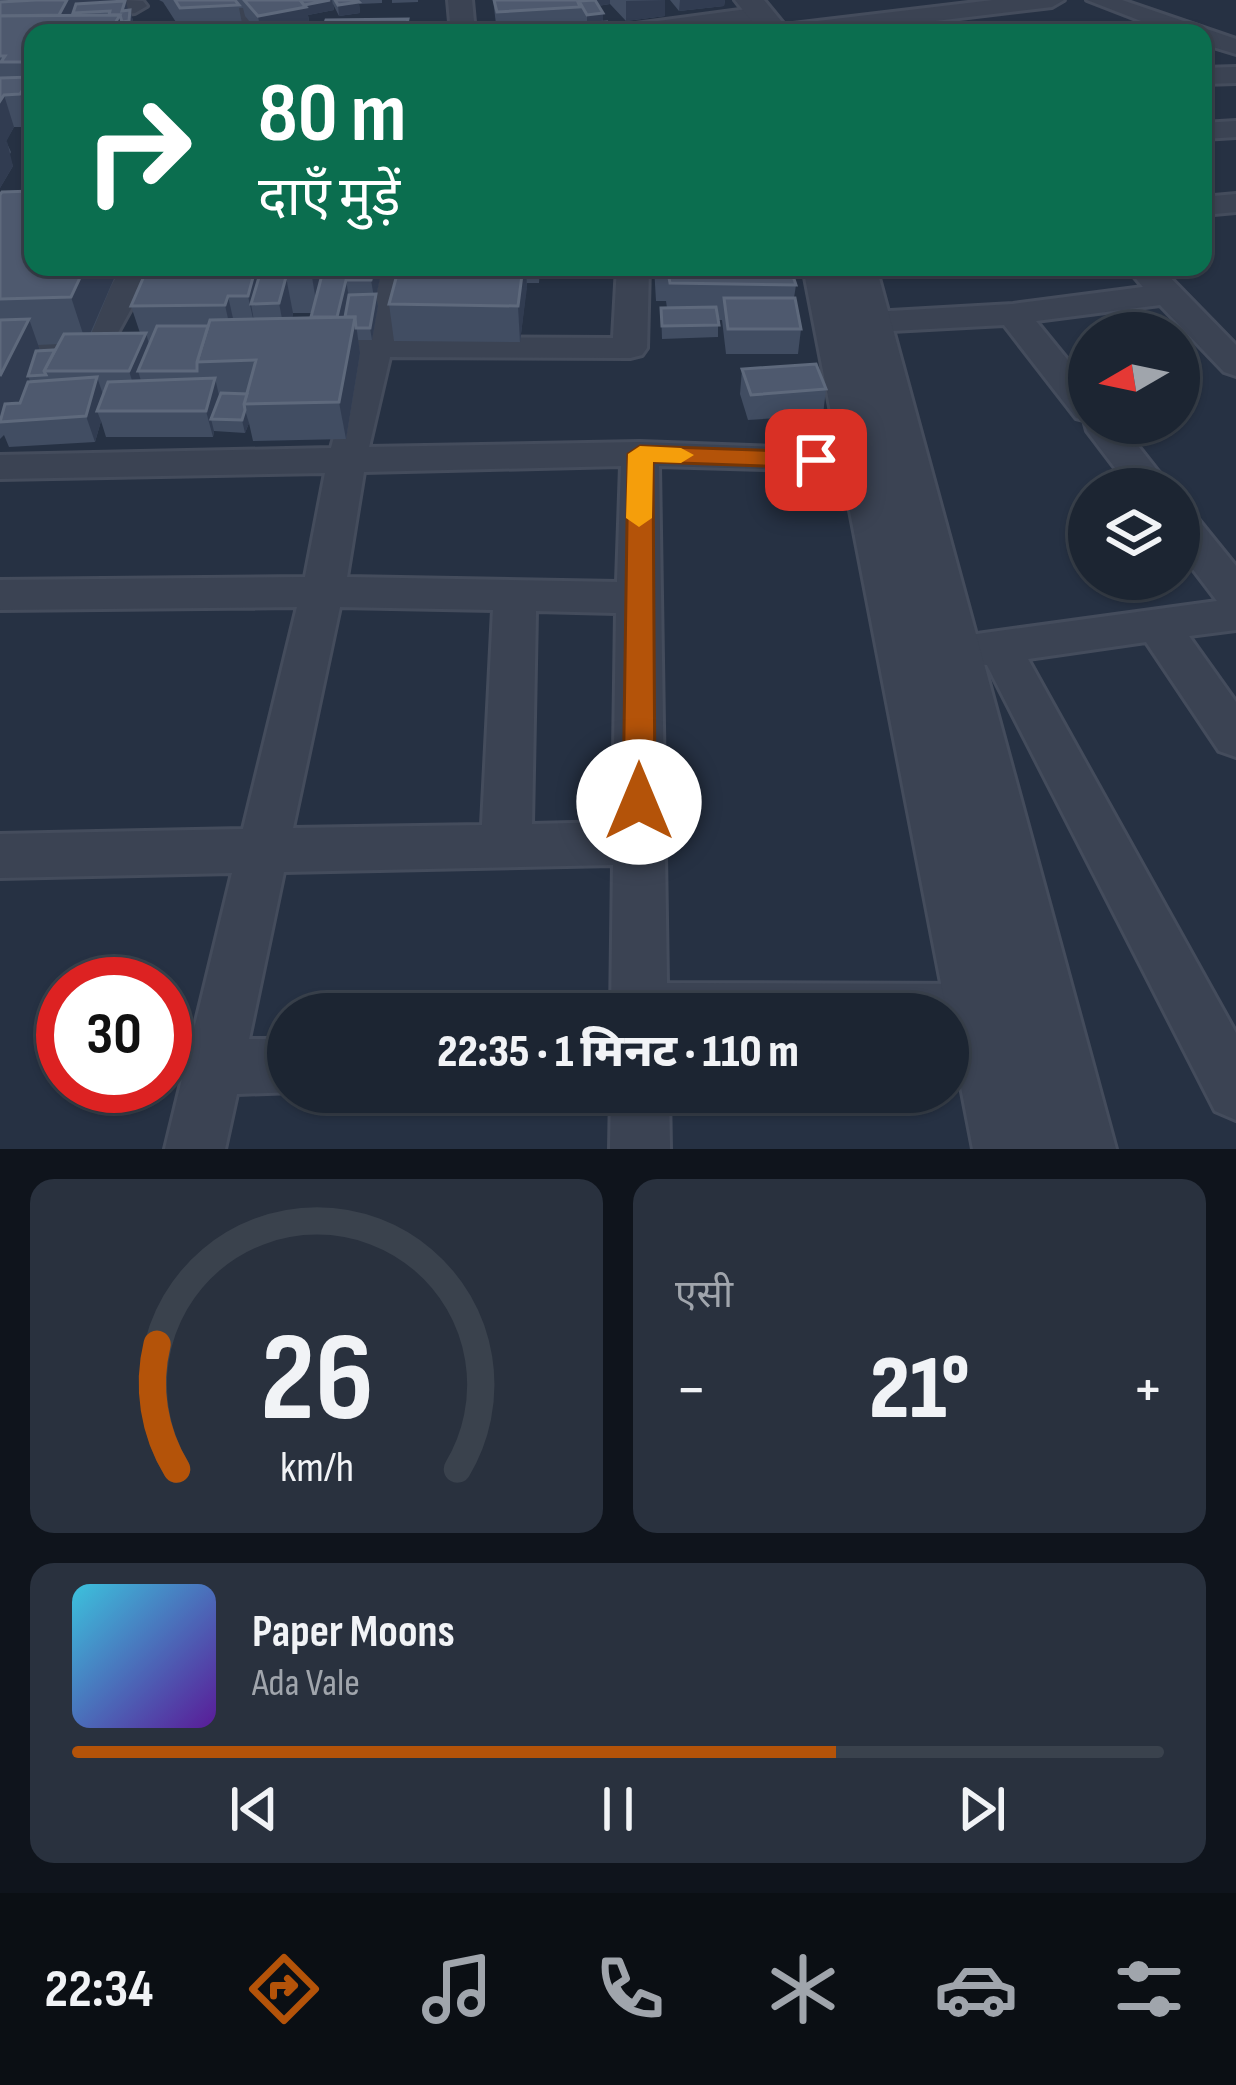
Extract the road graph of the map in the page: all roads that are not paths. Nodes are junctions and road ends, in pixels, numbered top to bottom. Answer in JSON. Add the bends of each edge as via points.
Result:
{"nodes":[{"id":1,"x":267,"y":0,"type":"edge"},
{"id":2,"x":1052,"y":0,"type":"edge"},
{"id":3,"x":1100,"y":0,"type":"edge"},
{"id":4,"x":133,"y":3,"type":"edge"},
{"id":5,"x":1019,"y":4,"type":"junction"},
{"id":6,"x":751,"y":16,"type":"edge"},
{"id":7,"x":0,"y":21,"type":"edge"},
{"id":8,"x":244,"y":24,"type":"edge"},
{"id":9,"x":690,"y":24,"type":"edge"},
{"id":10,"x":927,"y":24,"type":"edge"},
{"id":11,"x":1036,"y":24,"type":"edge"},
{"id":12,"x":1170,"y":24,"type":"edge"},
{"id":13,"x":133,"y":276,"type":"edge"},
{"id":14,"x":394,"y":276,"type":"edge"},
{"id":15,"x":633,"y":276,"type":"edge"},
{"id":16,"x":824,"y":276,"type":"edge"},
{"id":17,"x":860,"y":276,"type":"edge"},
{"id":18,"x":1150,"y":276,"type":"edge"},
{"id":19,"x":1168,"y":295,"type":"junction"},
{"id":20,"x":1013,"y":314,"type":"junction"},
{"id":21,"x":873,"y":322,"type":"junction"},
{"id":22,"x":312,"y":347,"type":"edge"},
{"id":23,"x":378,"y":347,"type":"junction"},
{"id":24,"x":92,"y":348,"type":"junction"},
{"id":25,"x":137,"y":348,"type":"edge"},
{"id":26,"x":0,"y":349,"type":"edge"},
{"id":27,"x":1236,"y":365,"type":"edge"},
{"id":28,"x":1068,"y":383,"type":"edge"},
{"id":29,"x":1117,"y":444,"type":"edge"},
{"id":30,"x":640,"y":454,"type":"junction"},
{"id":31,"x":882,"y":461,"type":"junction"},
{"id":32,"x":346,"y":463,"type":"junction"},
{"id":33,"x":0,"y":467,"type":"edge"},
{"id":34,"x":1135,"y":468,"type":"edge"},
{"id":35,"x":1200,"y":550,"type":"edge"},
{"id":36,"x":322,"y":592,"type":"junction"},
{"id":37,"x":515,"y":595,"type":"junction"},
{"id":38,"x":1236,"y":595,"type":"edge"},
{"id":39,"x":1,"y":598,"type":"edge"},
{"id":40,"x":638,"y":598,"type":"junction"},
{"id":41,"x":1236,"y":614,"type":"edge"},
{"id":42,"x":1157,"y":625,"type":"junction"},
{"id":43,"x":975,"y":650,"type":"junction"},
{"id":44,"x":1236,"y":738,"type":"edge"},
{"id":45,"x":639,"y":843,"type":"junction"},
{"id":46,"x":506,"y":847,"type":"junction"},
{"id":47,"x":263,"y":853,"type":"junction"},
{"id":48,"x":0,"y":856,"type":"edge"},
{"id":49,"x":639,"y":993,"type":"edge"},
{"id":50,"x":969,"y":1010,"type":"edge"},
{"id":51,"x":980,"y":1010,"type":"junction"},
{"id":52,"x":215,"y":1066,"type":"junction"},
{"id":53,"x":267,"y":1067,"type":"edge"},
{"id":54,"x":1236,"y":1091,"type":"edge"},
{"id":55,"x":640,"y":1113,"type":"edge"},
{"id":56,"x":195,"y":1149,"type":"edge"},
{"id":57,"x":640,"y":1149,"type":"edge"},
{"id":58,"x":1010,"y":1149,"type":"edge"},
{"id":59,"x":1078,"y":1149,"type":"edge"}],
"edges":[{"from":1,"to":8,"type":"street","via":[[238,18]]},
{"from":2,"to":5,"type":"street"},
{"from":3,"to":12,"type":"street"},
{"from":4,"to":7,"type":"street"},
{"from":5,"to":10,"type":"street"},
{"from":5,"to":11,"type":"street"},
{"from":6,"to":9,"type":"street"},
{"from":6,"to":10,"type":"street"},
{"from":13,"to":24,"type":"street"},
{"from":14,"to":23,"type":"street"},
{"from":15,"to":23,"type":"street","via":[[630,348]]},
{"from":16,"to":31,"type":"street"},
{"from":17,"to":21,"type":"street"},
{"from":18,"to":19,"type":"street"},
{"from":19,"to":20,"type":"street"},
{"from":19,"to":27,"type":"street"},
{"from":20,"to":21,"type":"street"},
{"from":20,"to":28,"type":"street"},
{"from":21,"to":31,"type":"street"},
{"from":22,"to":23,"type":"street"},
{"from":23,"to":32,"type":"street"},
{"from":24,"to":25,"type":"street"},
{"from":24,"to":26,"type":"street"},
{"from":29,"to":34,"type":"street"},
{"from":30,"to":31,"type":"street"},
{"from":30,"to":32,"type":"street"},
{"from":30,"to":40,"type":"street"},
{"from":31,"to":43,"type":"street"},
{"from":31,"to":51,"type":"street"},
{"from":32,"to":33,"type":"street"},
{"from":32,"to":36,"type":"street"},
{"from":35,"to":38,"type":"street"},
{"from":36,"to":37,"type":"street"},
{"from":36,"to":39,"type":"street"},
{"from":36,"to":47,"type":"street"},
{"from":37,"to":40,"type":"street"},
{"from":37,"to":46,"type":"street"},
{"from":40,"to":45,"type":"street"},
{"from":41,"to":42,"type":"street"},
{"from":42,"to":43,"type":"street"},
{"from":42,"to":44,"type":"street"},
{"from":43,"to":54,"type":"street"},
{"from":43,"to":59,"type":"street"},
{"from":45,"to":46,"type":"street"},
{"from":45,"to":49,"type":"street"},
{"from":46,"to":47,"type":"street"},
{"from":47,"to":48,"type":"street"},
{"from":47,"to":52,"type":"street"},
{"from":50,"to":51,"type":"street"},
{"from":51,"to":58,"type":"street"},
{"from":52,"to":53,"type":"street"},
{"from":52,"to":56,"type":"street"},
{"from":55,"to":57,"type":"street"}]}
